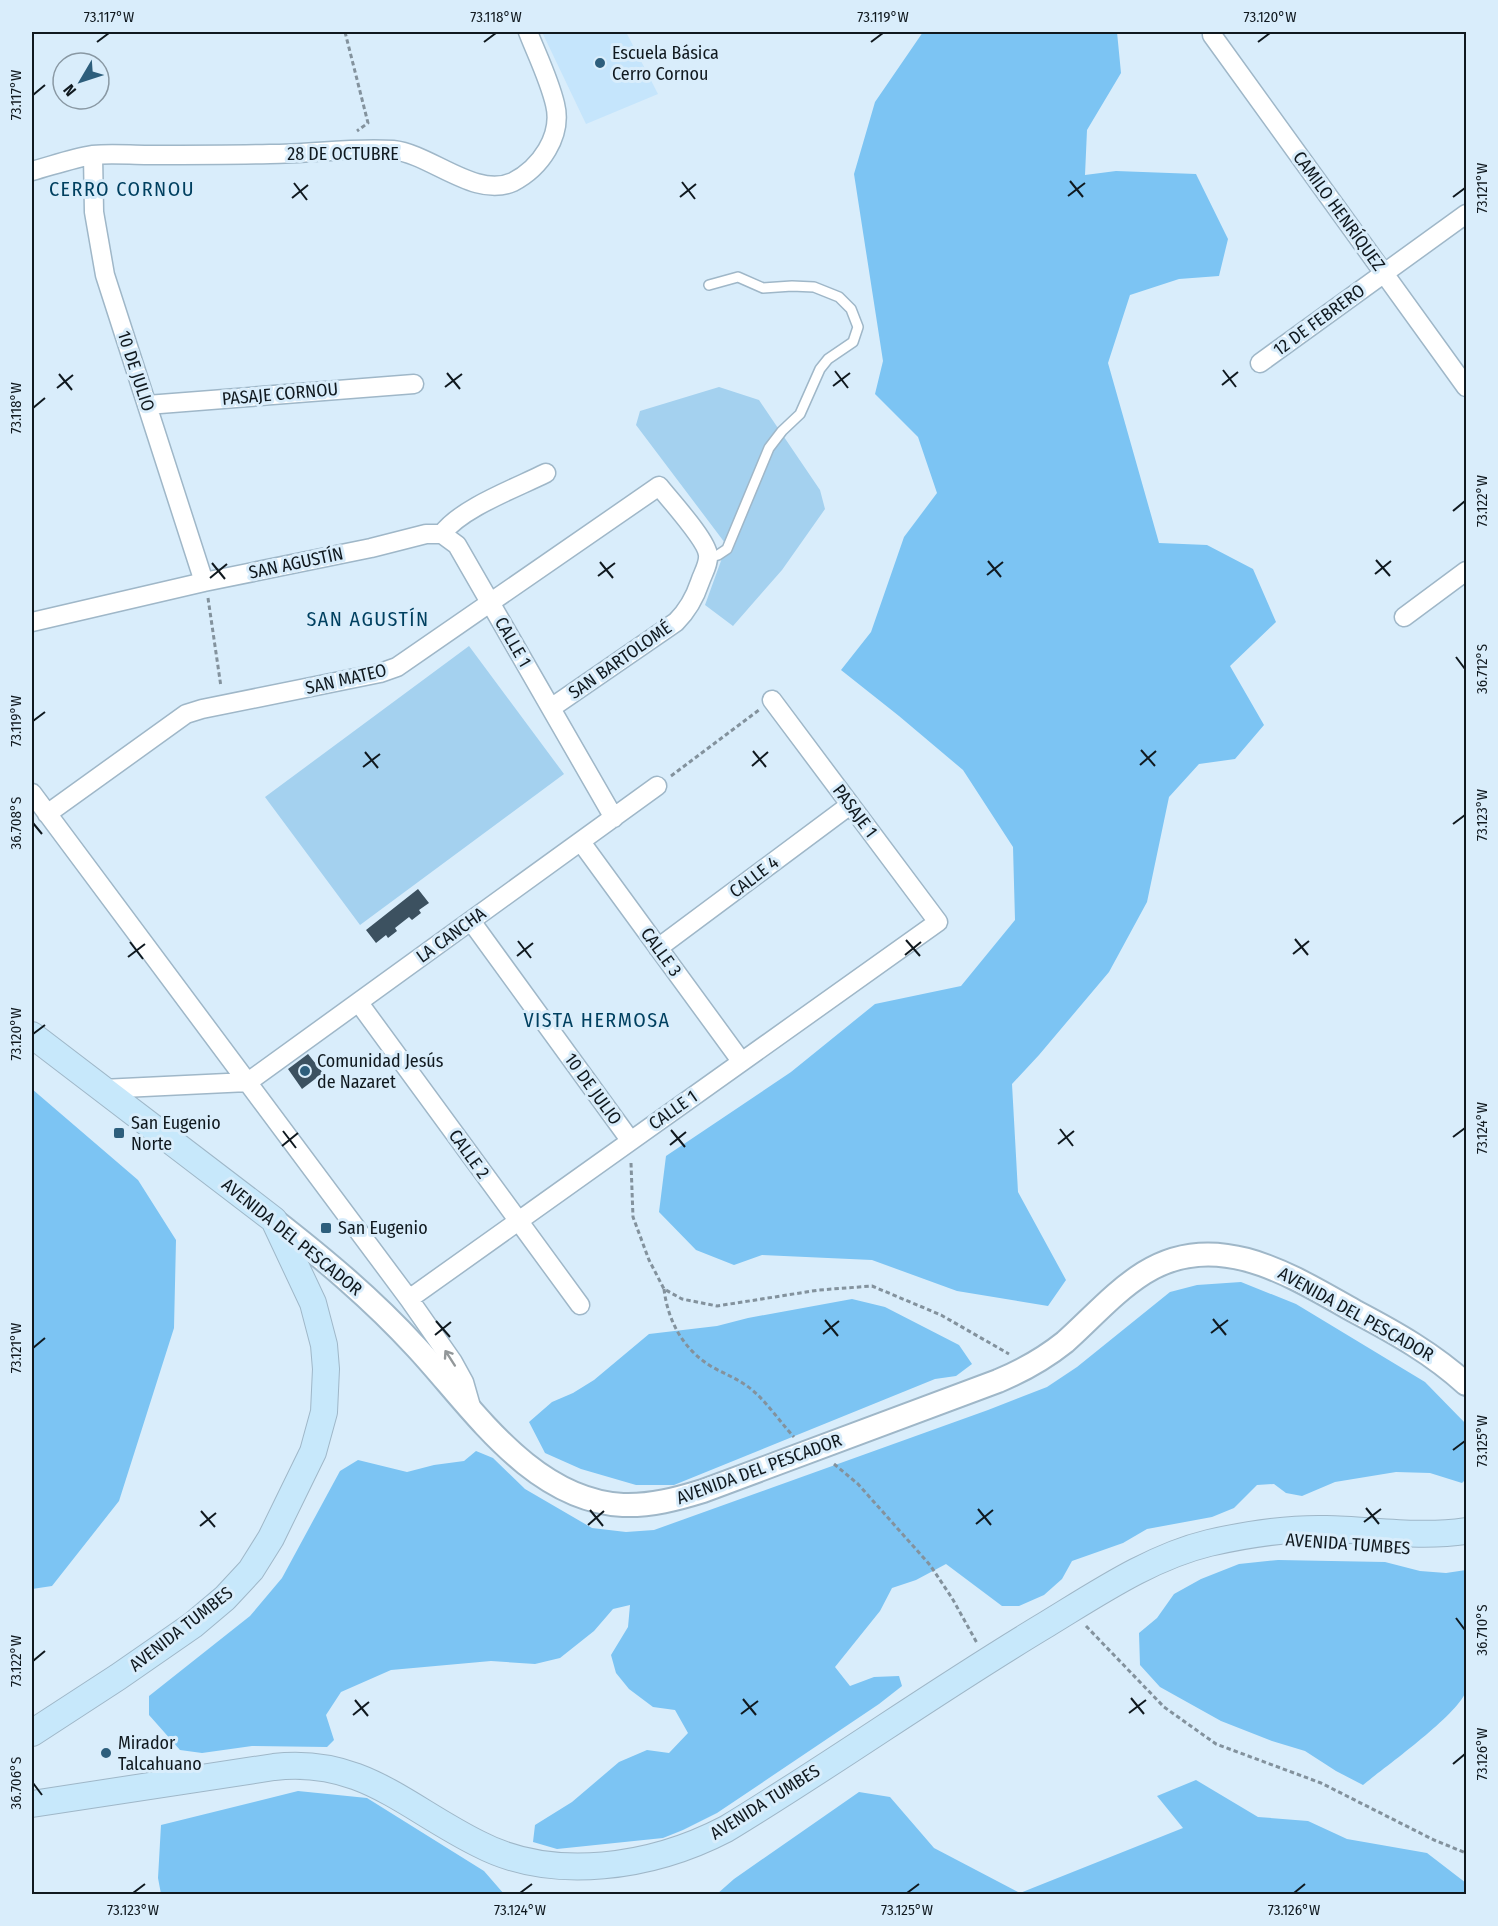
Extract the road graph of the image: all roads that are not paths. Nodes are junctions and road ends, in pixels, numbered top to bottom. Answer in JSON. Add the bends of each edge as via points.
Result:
{"nodes":[{"id":1,"x":528,"y":32,"type":"edge"},
{"id":2,"x":1212,"y":35,"type":"dead end"},
{"id":3,"x":93,"y":155,"type":"junction"},
{"id":4,"x":32,"y":171,"type":"edge"},
{"id":5,"x":1467,"y":214,"type":"edge"},
{"id":6,"x":1384,"y":273,"type":"junction"},
{"id":7,"x":709,"y":285,"type":"dead end"},
{"id":8,"x":1260,"y":363,"type":"dead end"},
{"id":9,"x":414,"y":384,"type":"dead end"},
{"id":10,"x":1467,"y":387,"type":"edge"},
{"id":11,"x":147,"y":405,"type":"junction"},
{"id":12,"x":546,"y":473,"type":"dead end"},
{"id":13,"x":442,"y":534,"type":"junction"},
{"id":14,"x":708,"y":558,"type":"junction"},
{"id":15,"x":1467,"y":571,"type":"edge"},
{"id":16,"x":204,"y":582,"type":"junction"},
{"id":17,"x":491,"y":603,"type":"junction"},
{"id":18,"x":1404,"y":616,"type":"dead end"},
{"id":19,"x":32,"y":622,"type":"edge"},
{"id":20,"x":772,"y":700,"type":"road end"},
{"id":21,"x":551,"y":708,"type":"junction"},
{"id":22,"x":657,"y":786,"type":"road end"},
{"id":23,"x":32,"y":793,"type":"edge"},
{"id":24,"x":850,"y":805,"type":"junction"},
{"id":25,"x":47,"y":814,"type":"junction"},
{"id":26,"x":614,"y":818,"type":"junction"},
{"id":27,"x":580,"y":842,"type":"junction"},
{"id":28,"x":471,"y":921,"type":"junction"},
{"id":29,"x":938,"y":922,"type":"joint"},
{"id":30,"x":658,"y":948,"type":"junction"},
{"id":31,"x":358,"y":1003,"type":"junction"},
{"id":32,"x":32,"y":1035,"type":"edge"},
{"id":33,"x":741,"y":1061,"type":"junction"},
{"id":34,"x":248,"y":1082,"type":"junction"},
{"id":35,"x":102,"y":1089,"type":"junction"},
{"id":36,"x":630,"y":1140,"type":"junction"},
{"id":37,"x":274,"y":1220,"type":"junction"},
{"id":38,"x":518,"y":1220,"type":"junction"},
{"id":39,"x":409,"y":1299,"type":"junction"},
{"id":40,"x":580,"y":1305,"type":"dead end"},
{"id":41,"x":1467,"y":1384,"type":"edge"},
{"id":42,"x":473,"y":1411,"type":"junction"},
{"id":43,"x":1464,"y":1534,"type":"edge"},
{"id":44,"x":32,"y":1733,"type":"edge"},
{"id":45,"x":38,"y":1806,"type":"edge"}],
"edges":[{"from":1,"to":3,"type":"street","name":"28 DE OCTUBRE","via":[[556,106],[556,123],[546,152],[530,170],[501,186],[461,178],[413,154],[378,149]]},
{"from":2,"to":6,"type":"street","name":"CAMILO HENRÍQUEZ"},
{"from":3,"to":4,"type":"street","name":"28 DE OCTUBRE"},
{"from":3,"to":11,"type":"street","name":"10 DE JULIO","via":[[94,212],[101,258]]},
{"from":5,"to":6,"type":"street","name":"12 DE FEBRERO"},
{"from":6,"to":8,"type":"street","name":"12 DE FEBRERO"},
{"from":6,"to":10,"type":"street","name":"CAMILO HENRÍQUEZ"},
{"from":7,"to":14,"type":"lane","via":[[738,278],[763,288],[814,287],[838,297],[851,309],[858,327],[853,342],[820,369],[800,414],[769,448],[726,549]]},
{"from":9,"to":11,"type":"street","name":"PASAJE CORNOU"},
{"from":11,"to":16,"type":"street","name":"10 DE JULIO"},
{"from":12,"to":13,"type":"street","via":[[465,514]]},
{"from":13,"to":16,"type":"street","name":"SAN AGUSTÍN","via":[[426,534]]},
{"from":13,"to":17,"type":"street","name":"CALLE 1","via":[[457,545]]},
{"from":14,"to":17,"type":"street","name":"SAN MATEO","via":[[706,546],[659,486]]},
{"from":14,"to":21,"type":"street","name":"SAN BARTOLOMÉ","via":[[696,595],[682,616]]},
{"from":15,"to":18,"type":"street"},
{"from":16,"to":19,"type":"street","name":"SAN AGUSTÍN"},
{"from":17,"to":21,"type":"street","name":"CALLE 1"},
{"from":17,"to":25,"type":"street","name":"SAN MATEO","via":[[388,671],[194,711]]},
{"from":20,"to":24,"type":"street","name":"PASAJE 1"},
{"from":21,"to":26,"type":"street","name":"CALLE 1"},
{"from":22,"to":26,"type":"street","name":"LA CANCHA"},
{"from":23,"to":25,"type":"street"},
{"from":24,"to":29,"type":"street","name":"PASAJE 1"},
{"from":24,"to":30,"type":"street","name":"CALLE 4"},
{"from":25,"to":34,"type":"street"},
{"from":26,"to":27,"type":"street","name":"LA CANCHA"},
{"from":27,"to":28,"type":"street","name":"LA CANCHA"},
{"from":27,"to":30,"type":"street","name":"CALLE 3"},
{"from":28,"to":31,"type":"street","name":"LA CANCHA"},
{"from":28,"to":36,"type":"street","name":"10 DE JULIO"},
{"from":29,"to":33,"type":"street","name":"CALLE 1"},
{"from":30,"to":33,"type":"street","name":"CALLE 3"},
{"from":31,"to":34,"type":"street","name":"LA CANCHA"},
{"from":31,"to":38,"type":"street","name":"CALLE 2"},
{"from":32,"to":35,"type":"main road","name":"AVENIDA DEL PESCADOR"},
{"from":33,"to":36,"type":"street","name":"CALLE 1"},
{"from":34,"to":35,"type":"street"},
{"from":34,"to":39,"type":"street"},
{"from":35,"to":37,"type":"main road","name":"AVENIDA DEL PESCADOR"},
{"from":36,"to":38,"type":"street","name":"CALLE 1"},
{"from":37,"to":42,"type":"street","name":"AVENIDA DEL PESCADOR","via":[[350,1281]]},
{"from":37,"to":44,"type":"main road","name":"AVENIDA TUMBES","via":[[313,1303],[324,1345],[324,1412],[306,1470],[262,1554],[225,1598],[171,1641]]},
{"from":38,"to":39,"type":"street","name":"CALLE 1"},
{"from":38,"to":40,"type":"street","name":"CALLE 2"},
{"from":42,"to":39,"type":"street","one_way":true,"via":[[453,1362]]},
{"from":41,"to":42,"type":"street","name":"AVENIDA DEL PESCADOR","via":[[1417,1345],[1294,1277],[1257,1262],[1217,1255],[1181,1258],[1147,1271],[1064,1342],[998,1381],[682,1498],[621,1505],[567,1490],[512,1453]]},
{"from":43,"to":45,"type":"main road","name":"AVENIDA TUMBES","via":[[1441,1549],[1283,1539],[1230,1540],[1163,1560],[1105,1589],[989,1659],[726,1829],[678,1850],[631,1860],[575,1867],[518,1860],[478,1844],[371,1782],[343,1771],[310,1765],[228,1774]]}]}
